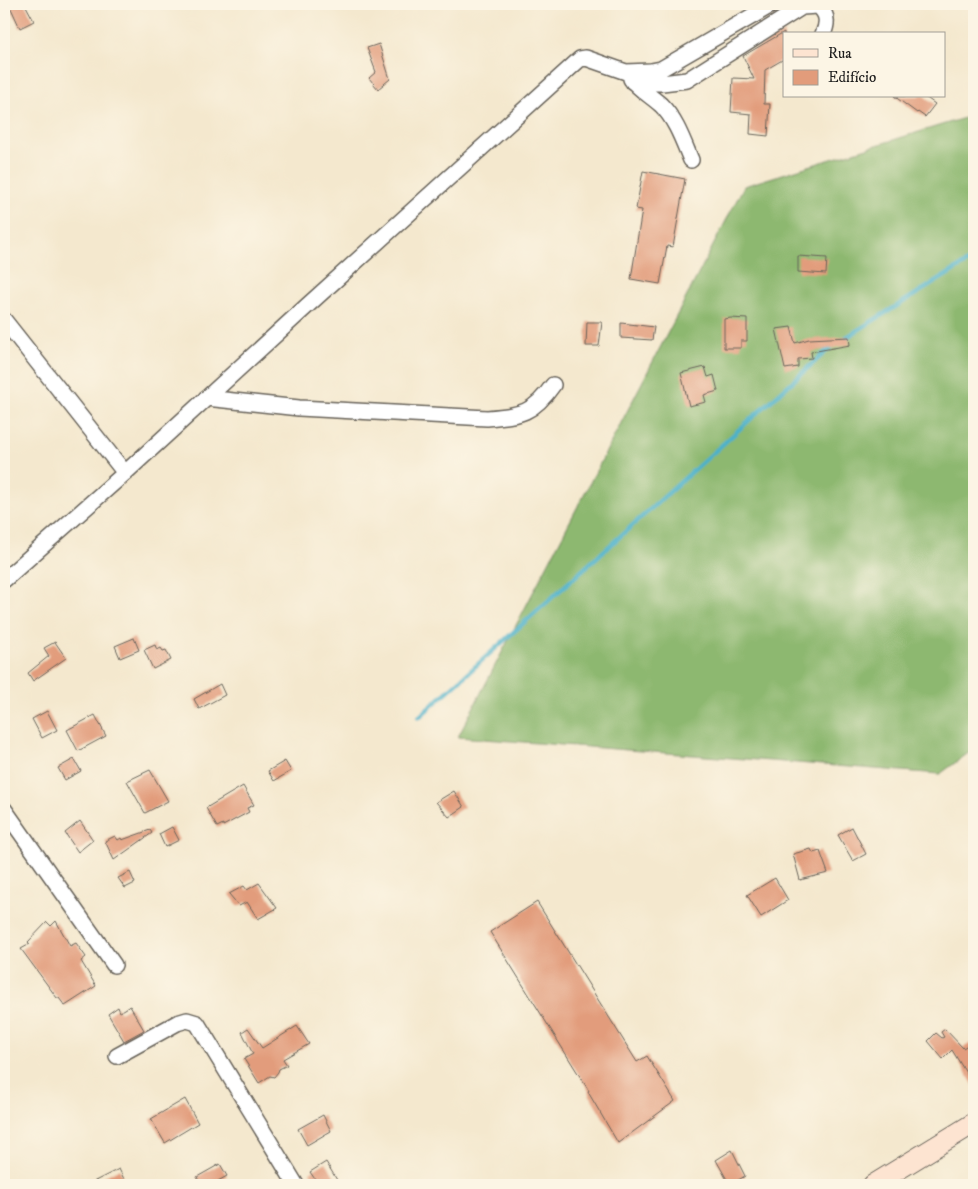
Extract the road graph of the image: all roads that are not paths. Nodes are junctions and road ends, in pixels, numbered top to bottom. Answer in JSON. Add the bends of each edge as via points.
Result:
{"nodes":[{"id":1,"x":773,"y":4,"type":"edge"},
{"id":2,"x":824,"y":32,"type":"edge"},
{"id":3,"x":629,"y":77,"type":"junction"},
{"id":4,"x":691,"y":160,"type":"dead end"},
{"id":5,"x":4,"y":320,"type":"edge"},
{"id":6,"x":553,"y":385,"type":"dead end"},
{"id":7,"x":206,"y":398,"type":"junction"},
{"id":8,"x":125,"y":474,"type":"junction"},
{"id":9,"x":4,"y":580,"type":"edge"},
{"id":10,"x":4,"y":809,"type":"edge"},
{"id":11,"x":114,"y":965,"type":"dead end"},
{"id":12,"x":118,"y":1056,"type":"dead end"},
{"id":13,"x":974,"y":1123,"type":"edge"},
{"id":14,"x":296,"y":1185,"type":"edge"},
{"id":15,"x":873,"y":1185,"type":"edge"}],
"edges":[{"from":1,"to":3,"type":"street","via":[[661,69]]},
{"from":2,"to":3,"type":"street","via":[[827,19],[824,11],[818,6],[802,6],[687,80],[662,82]]},
{"from":3,"to":4,"type":"street","via":[[672,118]]},
{"from":3,"to":7,"type":"street","via":[[586,58],[580,60]]},
{"from":5,"to":8,"type":"street"},
{"from":6,"to":7,"type":"street","via":[[532,409],[512,416],[487,418],[299,408]]},
{"from":7,"to":8,"type":"street"},
{"from":8,"to":9,"type":"street"},
{"from":10,"to":11,"type":"street"},
{"from":12,"to":14,"type":"street","via":[[177,1023],[187,1020],[197,1024]]},
{"from":13,"to":15,"type":"street"}]}
